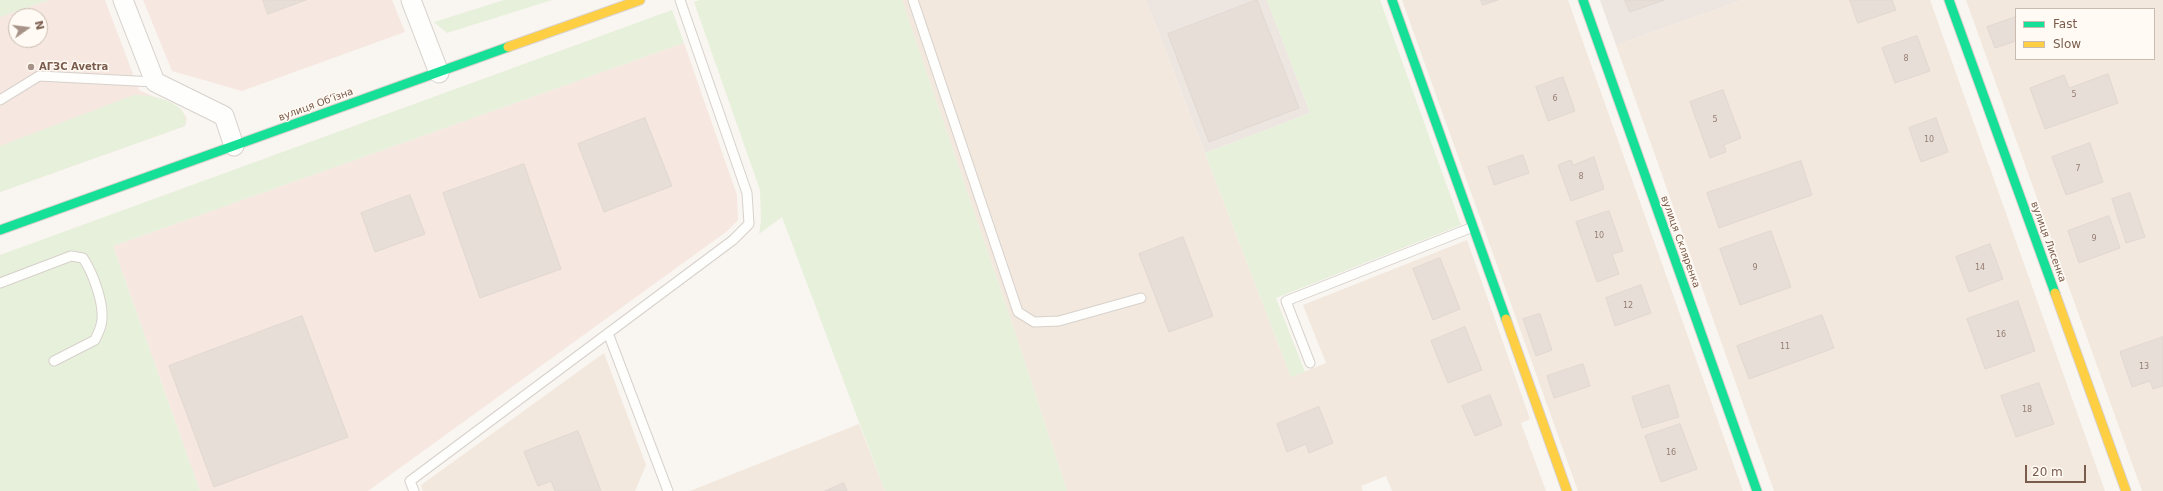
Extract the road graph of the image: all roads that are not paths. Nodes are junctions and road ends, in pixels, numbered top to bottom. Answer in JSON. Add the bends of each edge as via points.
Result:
{"nodes":[{"id":1,"x":123,"y":0,"type":"edge"},
{"id":2,"x":411,"y":0,"type":"edge"},
{"id":3,"x":640,"y":0,"type":"edge"},
{"id":4,"x":680,"y":0,"type":"edge"},
{"id":5,"x":913,"y":0,"type":"edge"},
{"id":6,"x":1392,"y":0,"type":"edge"},
{"id":7,"x":1583,"y":0,"type":"edge"},
{"id":8,"x":1949,"y":0,"type":"edge"},
{"id":9,"x":439,"y":73,"type":"junction"},
{"id":10,"x":155,"y":82,"type":"junction"},
{"id":11,"x":0,"y":100,"type":"edge"},
{"id":12,"x":234,"y":146,"type":"junction"},
{"id":13,"x":1473,"y":227,"type":"junction"},
{"id":14,"x":0,"y":230,"type":"edge"},
{"id":15,"x":0,"y":283,"type":"edge"},
{"id":16,"x":1141,"y":298,"type":"dead end"},
{"id":17,"x":608,"y":333,"type":"junction"},
{"id":18,"x":54,"y":361,"type":"dead end"},
{"id":19,"x":1310,"y":363,"type":"dead end"},
{"id":20,"x":414,"y":491,"type":"edge"},
{"id":21,"x":668,"y":491,"type":"edge"},
{"id":22,"x":1567,"y":491,"type":"edge"},
{"id":23,"x":1757,"y":491,"type":"edge"},
{"id":24,"x":2126,"y":491,"type":"edge"}],
"edges":[{"from":1,"to":10,"type":"street"},
{"from":2,"to":9,"type":"street"},
{"from":3,"to":9,"type":"main road","name":"вулиця Об’їзна"},
{"from":4,"to":17,"type":"lane","via":[[747,193],[749,224],[732,240]]},
{"from":5,"to":16,"type":"lane","via":[[1018,312],[1034,322],[1059,321]]},
{"from":6,"to":13,"type":"main road"},
{"from":7,"to":23,"type":"main road","name":"вулиця Скляренка"},
{"from":8,"to":24,"type":"main road","name":"вулиця Лисенка"},
{"from":9,"to":12,"type":"main road","name":"вулиця Об’їзна"},
{"from":10,"to":11,"type":"lane","via":[[39,76]]},
{"from":10,"to":12,"type":"street","via":[[224,116]]},
{"from":12,"to":14,"type":"main road","name":"вулиця Об’їзна"},
{"from":13,"to":19,"type":"lane","via":[[1286,301]]},
{"from":13,"to":22,"type":"main road"},
{"from":15,"to":18,"type":"lane","via":[[71,256],[83,258],[91,270],[101,306],[102,324],[95,340]]},
{"from":17,"to":20,"type":"lane","via":[[410,481]]},
{"from":17,"to":21,"type":"lane"}]}
